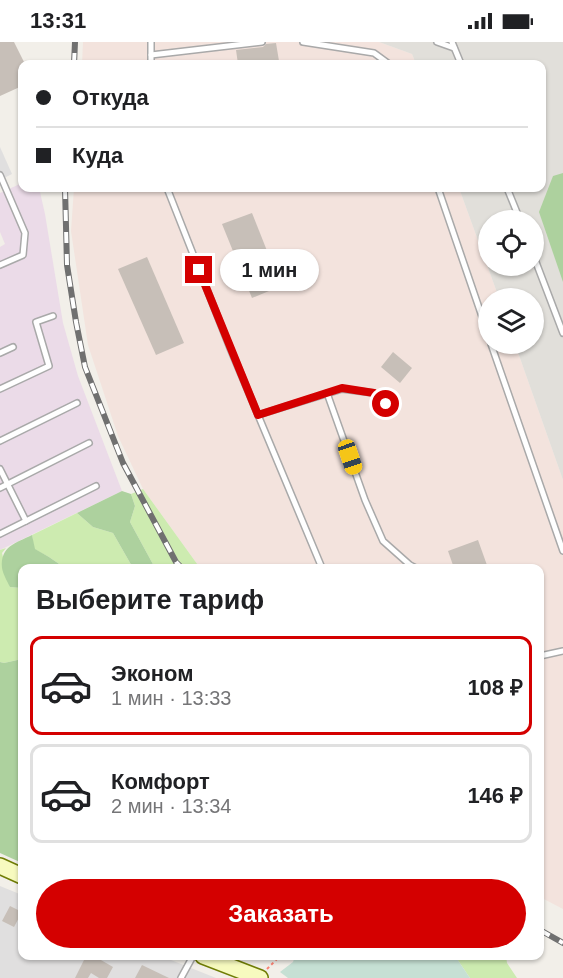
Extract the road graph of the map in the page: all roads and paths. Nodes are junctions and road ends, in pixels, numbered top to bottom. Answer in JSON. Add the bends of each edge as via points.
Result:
{"nodes":[{"id":1,"x":151,"y":42,"type":"edge"},
{"id":2,"x":262,"y":42,"type":"edge"},
{"id":3,"x":303,"y":42,"type":"edge"},
{"id":4,"x":437,"y":42,"type":"edge"},
{"id":5,"x":453,"y":45,"type":"edge"},
{"id":6,"x":151,"y":55,"type":"junction"},
{"id":7,"x":152,"y":60,"type":"edge"},
{"id":8,"x":383,"y":60,"type":"edge"},
{"id":9,"x":459,"y":60,"type":"edge"},
{"id":10,"x":0,"y":175,"type":"edge"},
{"id":11,"x":169,"y":192,"type":"edge"},
{"id":12,"x":439,"y":192,"type":"edge"},
{"id":13,"x":509,"y":192,"type":"edge"},
{"id":14,"x":516,"y":210,"type":"edge"},
{"id":15,"x":0,"y":265,"type":"edge"},
{"id":16,"x":541,"y":276,"type":"edge"},
{"id":17,"x":478,"y":305,"type":"edge"},
{"id":18,"x":53,"y":316,"type":"dead end"},
{"id":19,"x":563,"y":333,"type":"edge"},
{"id":20,"x":13,"y":347,"type":"dead end"},
{"id":21,"x":0,"y":353,"type":"edge"},
{"id":22,"x":494,"y":354,"type":"edge"},
{"id":23,"x":0,"y":389,"type":"edge"},
{"id":24,"x":327,"y":393,"type":"junction"},
{"id":25,"x":77,"y":403,"type":"dead end"},
{"id":26,"x":386,"y":404,"type":"dead end"},
{"id":27,"x":258,"y":415,"type":"junction"},
{"id":28,"x":0,"y":441,"type":"edge"},
{"id":29,"x":89,"y":443,"type":"dead end"},
{"id":30,"x":0,"y":470,"type":"edge"},
{"id":31,"x":8,"y":484,"type":"junction"},
{"id":32,"x":96,"y":486,"type":"dead end"},
{"id":33,"x":0,"y":488,"type":"edge"},
{"id":34,"x":26,"y":521,"type":"junction"},
{"id":35,"x":0,"y":534,"type":"edge"},
{"id":36,"x":563,"y":551,"type":"edge"},
{"id":37,"x":320,"y":564,"type":"edge"},
{"id":38,"x":409,"y":564,"type":"edge"},
{"id":39,"x":563,"y":651,"type":"edge"},
{"id":40,"x":544,"y":655,"type":"edge"},
{"id":41,"x":0,"y":866,"type":"edge"},
{"id":42,"x":18,"y":874,"type":"edge"},
{"id":43,"x":191,"y":960,"type":"edge"},
{"id":44,"x":212,"y":960,"type":"edge"},
{"id":45,"x":276,"y":960,"type":"edge"},
{"id":46,"x":181,"y":978,"type":"edge"},
{"id":47,"x":259,"y":978,"type":"edge"}],
"edges":[{"from":1,"to":6,"type":"lane"},
{"from":2,"to":6,"type":"lane"},
{"from":3,"to":8,"type":"lane","via":[[374,54]]},
{"from":4,"to":5,"type":"lane"},
{"from":5,"to":9,"type":"lane"},
{"from":6,"to":7,"type":"lane"},
{"from":10,"to":15,"type":"lane","via":[[25,233],[23,255]]},
{"from":11,"to":27,"type":"lane"},
{"from":12,"to":17,"type":"lane"},
{"from":13,"to":14,"type":"lane"},
{"from":16,"to":19,"type":"lane"},
{"from":18,"to":23,"type":"lane","via":[[36,322],[49,366]]},
{"from":20,"to":21,"type":"lane"},
{"from":22,"to":36,"type":"lane"},
{"from":24,"to":26,"type":"lane","via":[[342,388],[374,393]]},
{"from":24,"to":27,"type":"lane"},
{"from":24,"to":38,"type":"lane","via":[[383,541]]},
{"from":25,"to":28,"type":"lane"},
{"from":27,"to":37,"type":"lane"},
{"from":29,"to":31,"type":"lane"},
{"from":30,"to":31,"type":"lane"},
{"from":31,"to":33,"type":"lane"},
{"from":31,"to":34,"type":"lane"},
{"from":32,"to":34,"type":"lane"},
{"from":34,"to":35,"type":"lane"},
{"from":39,"to":40,"type":"lane"},
{"from":41,"to":42,"type":"main road"},
{"from":43,"to":46,"type":"lane"},
{"from":44,"to":47,"type":"main road"},
{"from":45,"to":47,"type":"path"}]}
